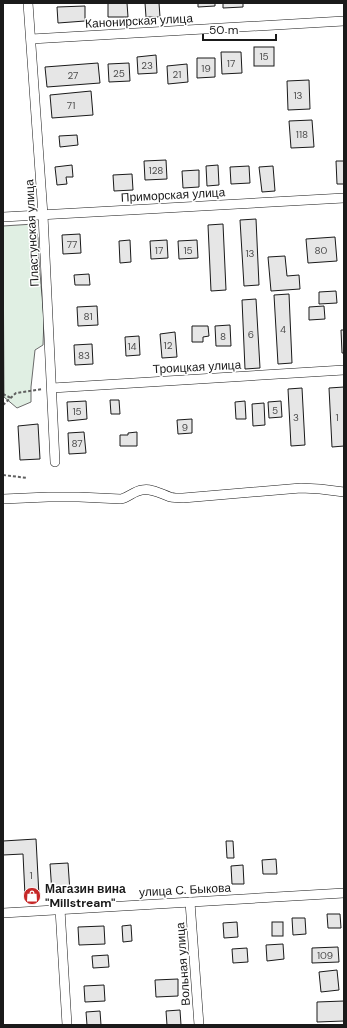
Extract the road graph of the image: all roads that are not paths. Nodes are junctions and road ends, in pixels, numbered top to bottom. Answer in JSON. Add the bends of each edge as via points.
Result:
{"nodes":[{"id":1,"x":28,"y":3,"type":"edge"},
{"id":2,"x":344,"y":21,"type":"edge"},
{"id":3,"x":31,"y":39,"type":"junction"},
{"id":4,"x":344,"y":198,"type":"edge"},
{"id":5,"x":43,"y":215,"type":"junction"},
{"id":6,"x":3,"y":217,"type":"edge"},
{"id":7,"x":344,"y":370,"type":"edge"},
{"id":8,"x":52,"y":388,"type":"junction"},
{"id":9,"x":55,"y":462,"type":"dead end"},
{"id":10,"x":344,"y":492,"type":"edge"},
{"id":11,"x":3,"y":499,"type":"edge"},
{"id":12,"x":344,"y":893,"type":"edge"},
{"id":13,"x":190,"y":902,"type":"junction"},
{"id":14,"x":60,"y":909,"type":"junction"},
{"id":15,"x":3,"y":913,"type":"edge"},
{"id":16,"x":67,"y":1025,"type":"edge"},
{"id":17,"x":199,"y":1025,"type":"edge"}],
"edges":[{"from":1,"to":3,"type":"street","name":"Пластунская улица"},
{"from":2,"to":3,"type":"street","name":"Канонирская улица"},
{"from":3,"to":5,"type":"street","name":"Пластунская улица"},
{"from":4,"to":5,"type":"street","name":"Приморская улица"},
{"from":5,"to":6,"type":"street","name":"Приморская улица"},
{"from":5,"to":8,"type":"street","name":"Пластунская улица"},
{"from":7,"to":8,"type":"street","name":"Троицкая улица"},
{"from":8,"to":9,"type":"street","name":"Пластунская улица"},
{"from":10,"to":11,"type":"street","via":[[301,488],[172,498],[143,489],[121,499]]},
{"from":12,"to":13,"type":"street","name":"улица С. Быкова"},
{"from":13,"to":14,"type":"street","name":"улица С. Быкова"},
{"from":13,"to":17,"type":"street","name":"Вольная улица"},
{"from":14,"to":15,"type":"street","name":"улица С. Быкова"},
{"from":14,"to":16,"type":"street"}]}
